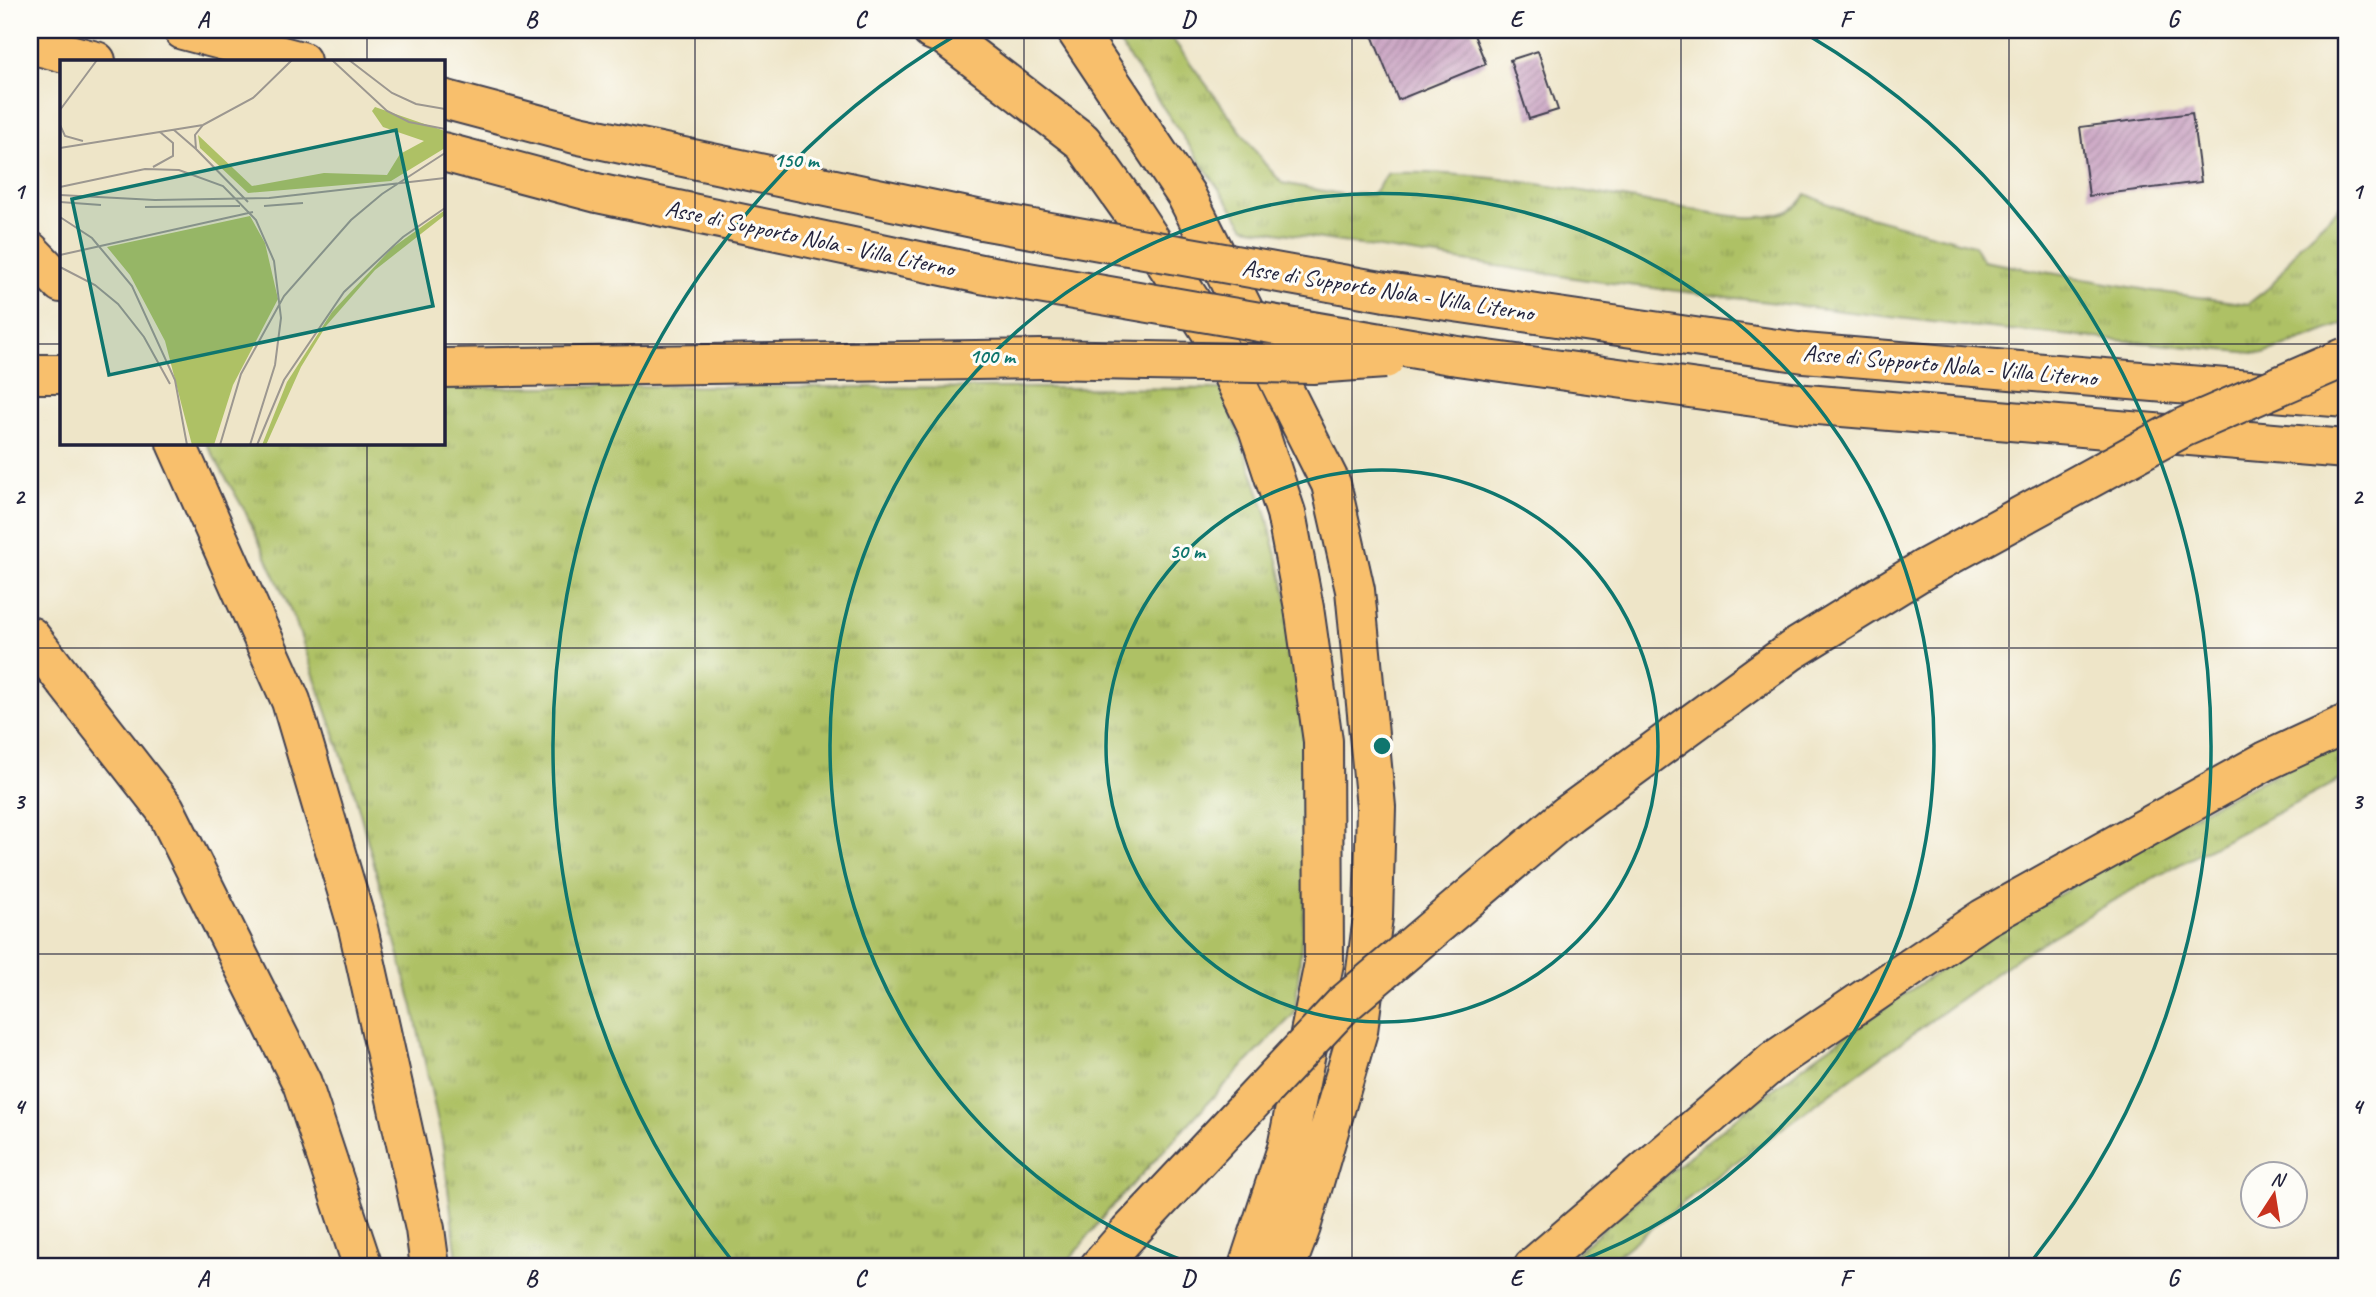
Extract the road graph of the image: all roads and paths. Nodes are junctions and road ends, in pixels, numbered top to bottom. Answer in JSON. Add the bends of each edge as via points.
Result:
{"nodes":[{"id":1,"x":183,"y":30,"type":"edge"},
{"id":2,"x":931,"y":30,"type":"edge"},
{"id":3,"x":1076,"y":30,"type":"edge"},
{"id":4,"x":30,"y":44,"type":"edge"},
{"id":5,"x":92,"y":60,"type":"edge"},
{"id":6,"x":297,"y":60,"type":"edge"},
{"id":7,"x":444,"y":99,"type":"edge"},
{"id":8,"x":444,"y":152,"type":"edge"},
{"id":9,"x":30,"y":251,"type":"edge"},
{"id":10,"x":60,"y":282,"type":"edge"},
{"id":11,"x":1451,"y":355,"type":"junction"},
{"id":12,"x":2346,"y":357,"type":"edge"},
{"id":13,"x":444,"y":368,"type":"edge"},
{"id":14,"x":60,"y":373,"type":"edge"},
{"id":15,"x":30,"y":374,"type":"edge"},
{"id":16,"x":2346,"y":398,"type":"edge"},
{"id":17,"x":177,"y":444,"type":"edge"},
{"id":18,"x":2346,"y":449,"type":"edge"},
{"id":19,"x":30,"y":636,"type":"edge"},
{"id":20,"x":2346,"y":724,"type":"edge"},
{"id":21,"x":363,"y":1267,"type":"edge"},
{"id":22,"x":430,"y":1267,"type":"edge"},
{"id":23,"x":1099,"y":1267,"type":"edge"},
{"id":24,"x":1248,"y":1267,"type":"edge"},
{"id":25,"x":1286,"y":1267,"type":"edge"},
{"id":26,"x":1533,"y":1267,"type":"edge"}],
"edges":[{"from":1,"to":6,"type":"highway"},
{"from":2,"to":24,"type":"highway","via":[[1082,141],[1213,335],[1258,428],[1286,513],[1322,741],[1324,963],[1287,1148]]},
{"from":3,"to":25,"type":"highway","via":[[1186,195],[1331,484],[1355,590],[1376,807],[1373,917],[1358,1031]]},
{"from":4,"to":5,"type":"highway"},
{"from":7,"to":16,"type":"highway","name":"Asse di Supporto Nola - Villa Literno","bridge":true,"via":[[579,135],[982,220],[1386,292],[1804,353]]},
{"from":8,"to":11,"type":"highway","name":"Asse di Supporto Nola - Villa Literno","bridge":true,"via":[[597,193],[982,274]]},
{"from":9,"to":10,"type":"highway"},
{"from":11,"to":13,"type":"highway","bridge":true,"via":[[1313,364],[1041,359]]},
{"from":11,"to":18,"type":"highway","name":"Asse di Supporto Nola - Villa Literno","via":[[1806,404]]},
{"from":12,"to":23,"type":"highway","bridge":true,"via":[[2182,428],[1924,569],[1791,652],[1567,815],[1344,1004]]},
{"from":14,"to":15,"type":"highway"},
{"from":17,"to":22,"type":"highway","via":[[291,701],[358,928]]},
{"from":19,"to":21,"type":"highway","via":[[164,809],[302,1083]]},
{"from":20,"to":26,"type":"highway","via":[[2266,761],[1973,926],[1775,1060]]}]}
